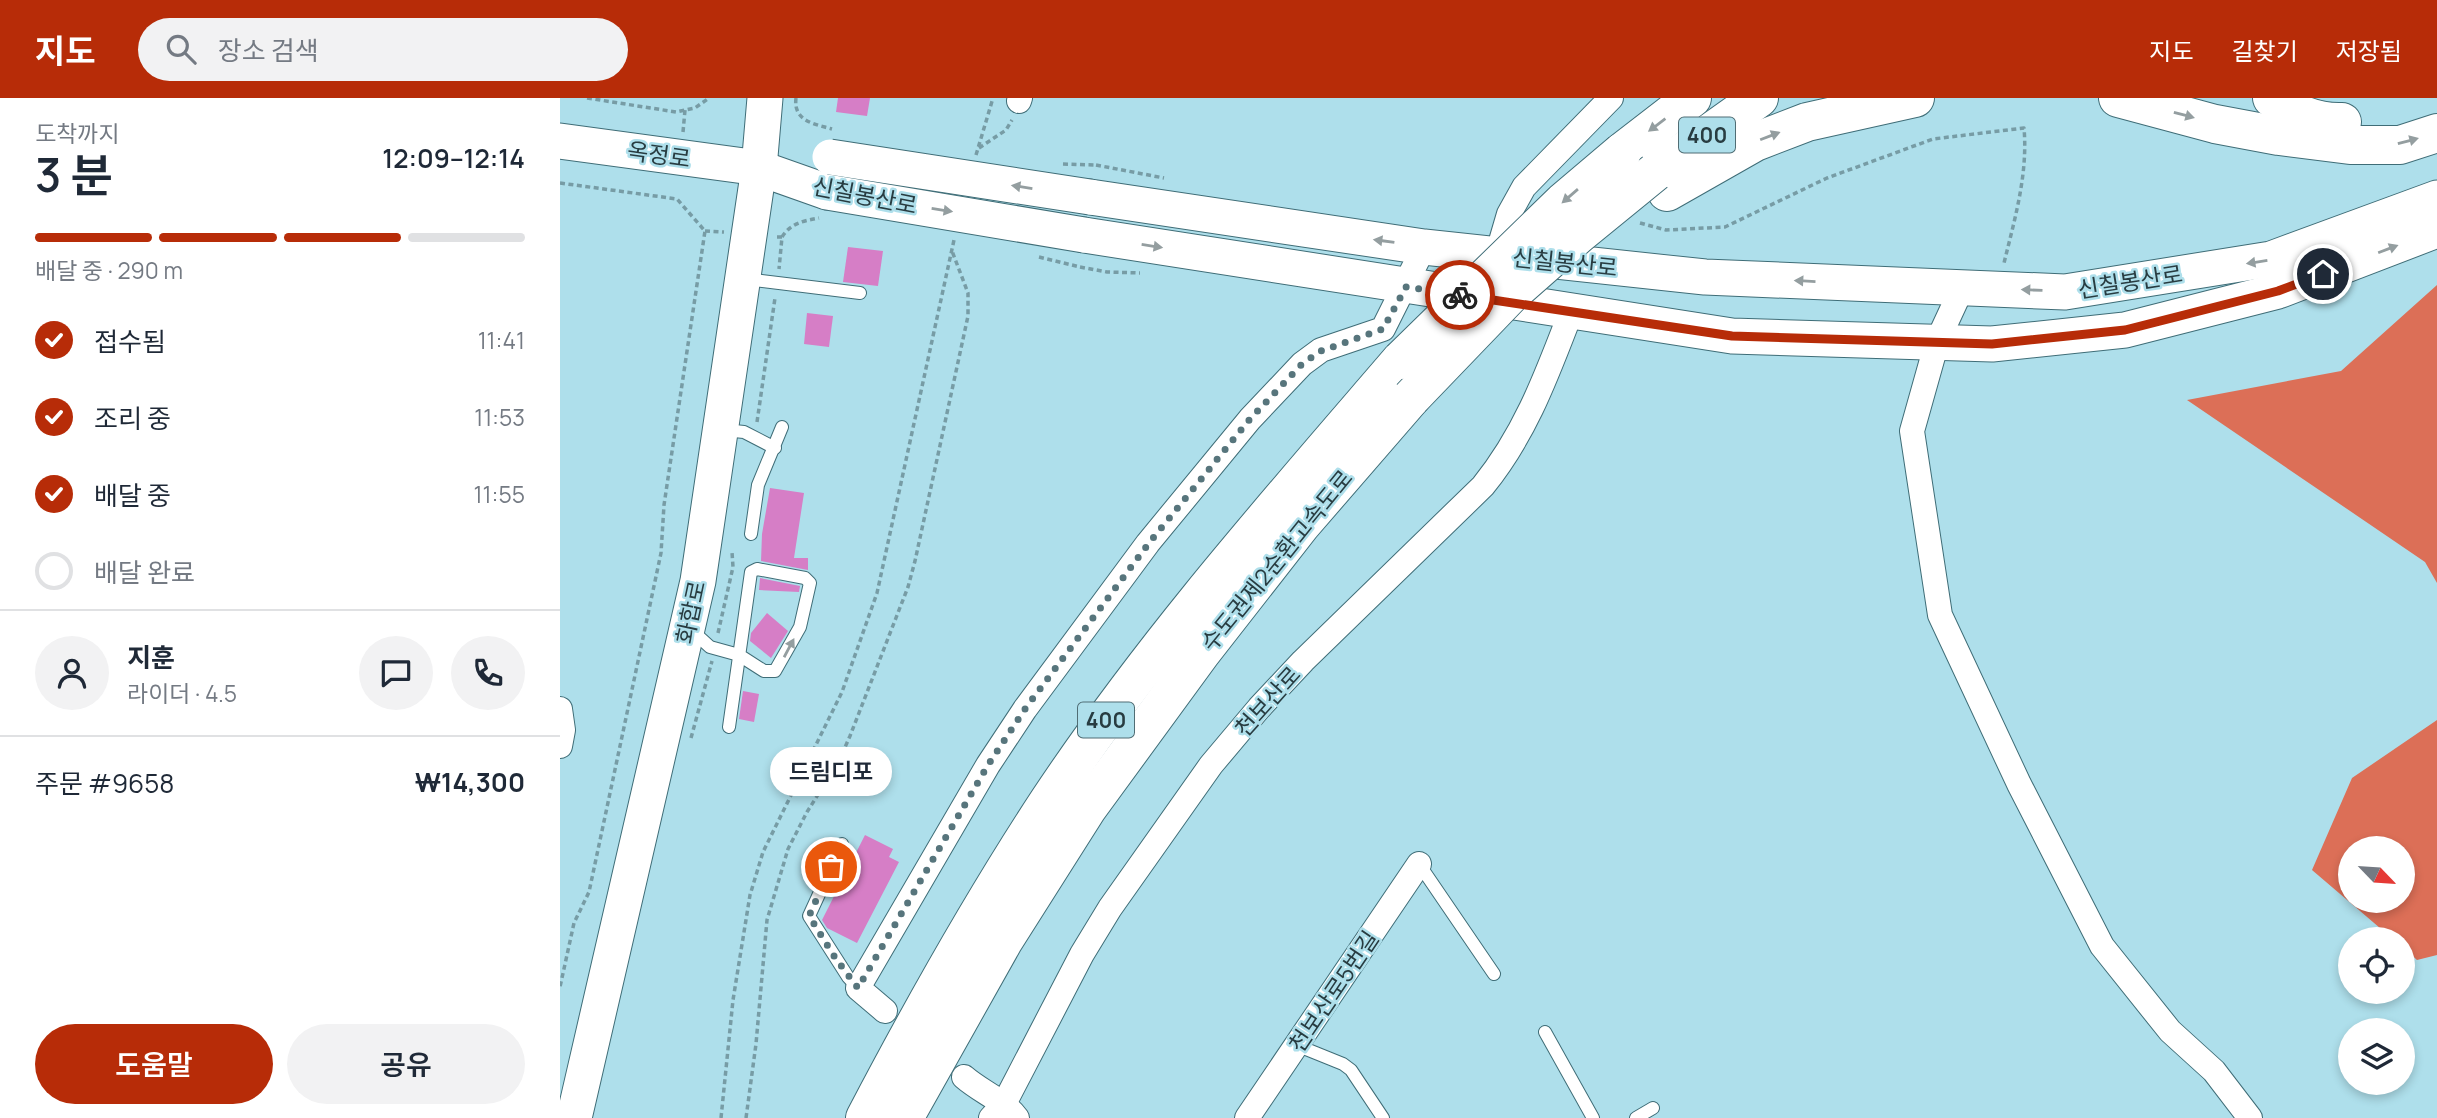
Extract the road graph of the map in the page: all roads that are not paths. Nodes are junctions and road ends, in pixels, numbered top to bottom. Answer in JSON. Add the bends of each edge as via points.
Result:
{"nodes":[{"id":1,"x":765,"y":98,"type":"edge"},
{"id":2,"x":1611,"y":98,"type":"edge"},
{"id":3,"x":1692,"y":98,"type":"edge"},
{"id":4,"x":1759,"y":98,"type":"edge"},
{"id":5,"x":1915,"y":98,"type":"edge"},
{"id":6,"x":2118,"y":98,"type":"edge"},
{"id":7,"x":2272,"y":98,"type":"edge"},
{"id":8,"x":2437,"y":108,"type":"edge"},
{"id":9,"x":2437,"y":133,"type":"edge"},
{"id":10,"x":560,"y":141,"type":"edge"},
{"id":11,"x":759,"y":168,"type":"junction"},
{"id":12,"x":1661,"y":182,"type":"junction"},
{"id":13,"x":2437,"y":198,"type":"edge"},
{"id":14,"x":2437,"y":230,"type":"edge"},
{"id":15,"x":1424,"y":247,"type":"junction"},
{"id":16,"x":1497,"y":255,"type":"junction"},
{"id":17,"x":743,"y":278,"type":"junction"},
{"id":18,"x":1406,"y":287,"type":"junction"},
{"id":19,"x":1962,"y":288,"type":"junction"},
{"id":20,"x":860,"y":293,"type":"dead end"},
{"id":21,"x":1572,"y":312,"type":"junction"},
{"id":22,"x":1937,"y":342,"type":"junction"},
{"id":23,"x":782,"y":427,"type":"dead end"},
{"id":24,"x":720,"y":429,"type":"junction"},
{"id":25,"x":775,"y":448,"type":"junction"},
{"id":26,"x":751,"y":534,"type":"dead end"},
{"id":27,"x":690,"y":614,"type":"junction"},
{"id":28,"x":721,"y":650,"type":"junction"},
{"id":29,"x":739,"y":655,"type":"junction"},
{"id":30,"x":689,"y":665,"type":"junction"},
{"id":31,"x":560,"y":709,"type":"edge"},
{"id":32,"x":729,"y":727,"type":"dead end"},
{"id":33,"x":560,"y":746,"type":"edge"},
{"id":34,"x":842,"y":844,"type":"dead end"},
{"id":35,"x":1419,"y":863,"type":"joint"},
{"id":36,"x":1494,"y":974,"type":"dead end"},
{"id":37,"x":858,"y":988,"type":"junction"},
{"id":38,"x":885,"y":1011,"type":"dead end"},
{"id":39,"x":1545,"y":1032,"type":"dead end"},
{"id":40,"x":1296,"y":1045,"type":"junction"},
{"id":41,"x":964,"y":1077,"type":"dead end"},
{"id":42,"x":1654,"y":1108,"type":"dead end"},
{"id":43,"x":570,"y":1111,"type":"edge"},
{"id":44,"x":1004,"y":1113,"type":"edge"},
{"id":45,"x":865,"y":1118,"type":"edge"},
{"id":46,"x":904,"y":1118,"type":"edge"},
{"id":47,"x":1247,"y":1118,"type":"edge"},
{"id":48,"x":1383,"y":1118,"type":"edge"},
{"id":49,"x":1593,"y":1118,"type":"edge"},
{"id":50,"x":1636,"y":1118,"type":"edge"},
{"id":51,"x":2250,"y":1118,"type":"edge"}],
"edges":[{"from":1,"to":11,"type":"street","name":"화합로"},
{"from":2,"to":16,"type":"street","via":[[1524,187],[1509,214]]},
{"from":3,"to":45,"type":"highway","name":"수도권제2순환고속도로","number":"400","one_way":true,"bridge":true,"via":[[1563,202],[1401,360],[1233,555],[1056,791],[974,922]]},
{"from":4,"to":12,"type":"highway","number":"400"},
{"from":12,"to":5,"type":"highway","one_way":true,"via":[[1807,122]]},
{"from":6,"to":9,"type":"highway","one_way":true,"via":[[2215,124],[2350,145],[2400,145]]},
{"from":7,"to":8,"type":"highway","via":[[2297,114],[2334,122],[2403,117]]},
{"from":10,"to":11,"type":"street","name":"옥정로"},
{"from":15,"to":11,"type":"street","name":"신칠봉산로","one_way":true,"bridge":true,"via":[[1090,197],[834,144]]},
{"from":11,"to":17,"type":"street","name":"화합로"},
{"from":11,"to":18,"type":"street","name":"신칠봉산로","one_way":true,"bridge":true,"via":[[827,204],[1084,235]]},
{"from":12,"to":46,"type":"highway","name":"수도권제2순환고속도로","number":"400","via":[[1550,288],[1425,394],[1375,459],[1301,525],[1087,808],[1004,940]]},
{"from":13,"to":19,"type":"street","name":"신칠봉산로","one_way":true,"via":[[2271,260],[2065,292]]},
{"from":22,"to":14,"type":"street","name":"신칠봉산로","one_way":true,"via":[[1992,344],[2125,330],[2278,291]]},
{"from":15,"to":16,"type":"street","name":"신칠봉산로"},
{"from":15,"to":18,"type":"street"},
{"from":19,"to":16,"type":"street","name":"신칠봉산로","one_way":true,"via":[[1705,276]]},
{"from":17,"to":20,"type":"lane"},
{"from":17,"to":24,"type":"street","name":"화합로"},
{"from":18,"to":21,"type":"street","name":"신칠봉산로"},
{"from":18,"to":37,"type":"street","via":[[1383,329],[1321,351],[1273,392],[1149,543],[988,765]]},
{"from":19,"to":22,"type":"street"},
{"from":21,"to":22,"type":"street","name":"신칠봉산로","via":[[1732,336]]},
{"from":21,"to":44,"type":"street","name":"천보산로","via":[[1536,401],[1499,466],[1303,661],[1211,765],[1082,954]]},
{"from":22,"to":51,"type":"street","via":[[1912,431],[1940,615],[2102,946],[2170,1031],[2214,1071]]},
{"from":23,"to":25,"type":"lane"},
{"from":24,"to":25,"type":"lane","via":[[744,432]]},
{"from":24,"to":27,"type":"street","name":"화합로"},
{"from":25,"to":26,"type":"lane","via":[[758,485]]},
{"from":27,"to":28,"type":"lane","via":[[703,642]]},
{"from":27,"to":30,"type":"street","name":"화합로"},
{"from":28,"to":29,"type":"lane"},
{"from":28,"to":30,"type":"lane"},
{"from":29,"to":29,"type":"lane","one_way":true,"via":[[764,671],[775,671],[800,627],[810,586],[807,579],[757,569],[751,572]]},
{"from":29,"to":32,"type":"lane"},
{"from":30,"to":43,"type":"street","name":"화합로"},
{"from":31,"to":33,"type":"street"},
{"from":34,"to":37,"type":"lane","via":[[809,916]]},
{"from":35,"to":36,"type":"lane"},
{"from":35,"to":40,"type":"street","name":"천보산로5번길"},
{"from":37,"to":38,"type":"street"},
{"from":39,"to":49,"type":"lane"},
{"from":40,"to":47,"type":"street","name":"천보산로5번길"},
{"from":40,"to":48,"type":"lane","via":[[1352,1070]]},
{"from":41,"to":44,"type":"street"},
{"from":42,"to":50,"type":"lane"}]}
